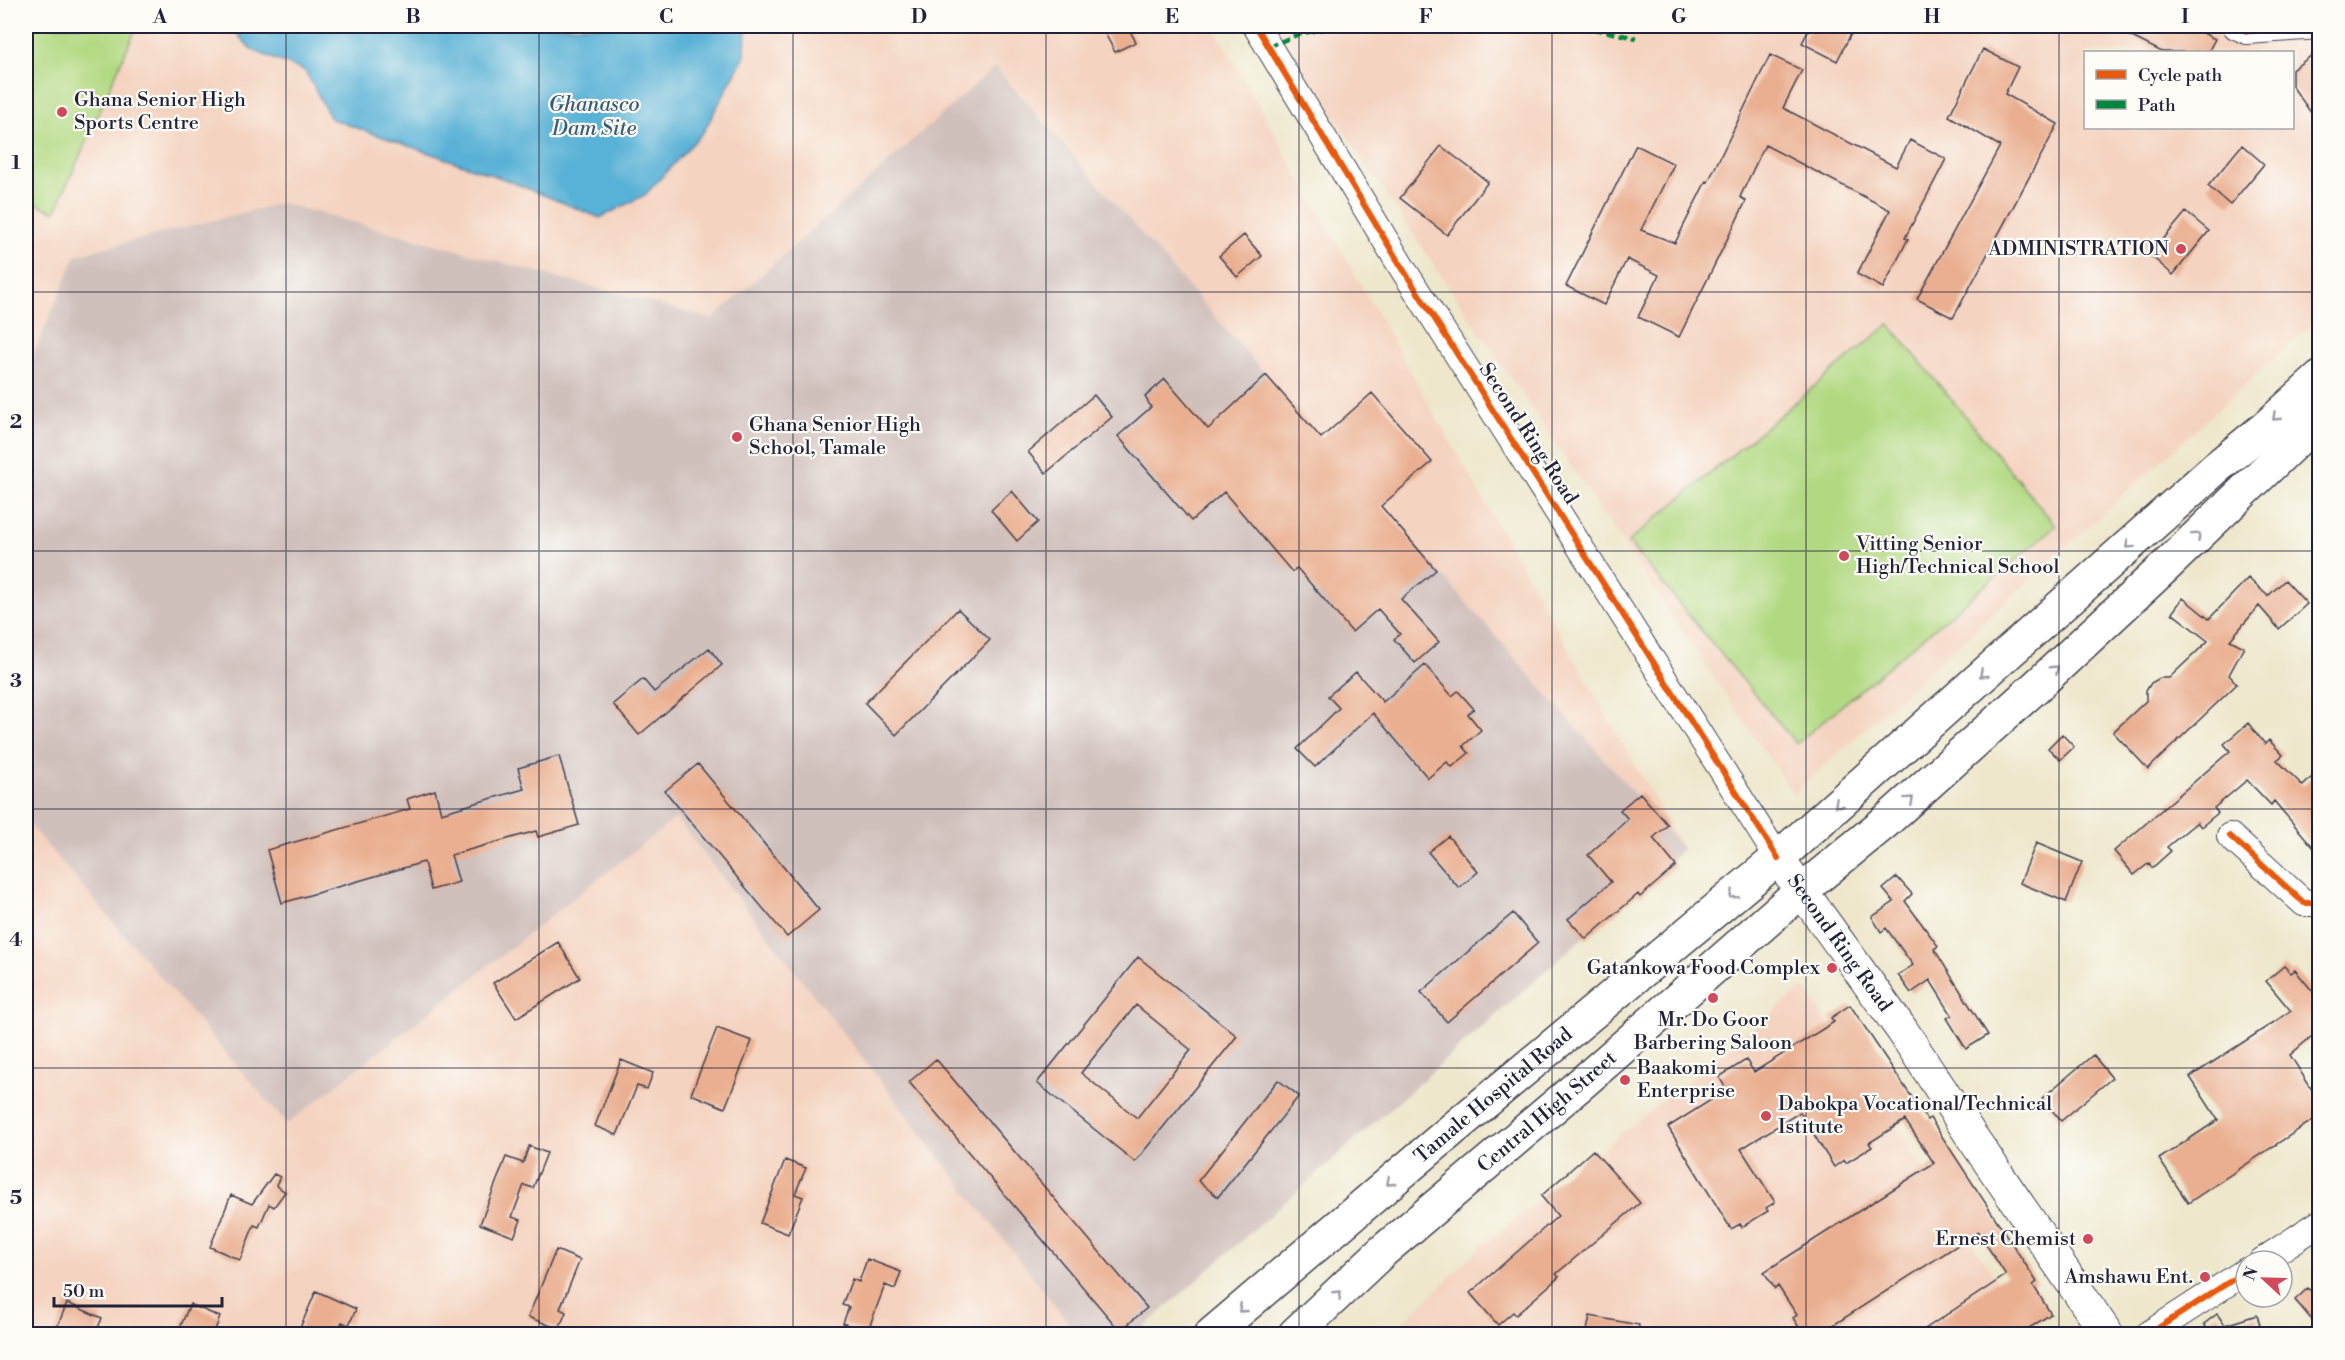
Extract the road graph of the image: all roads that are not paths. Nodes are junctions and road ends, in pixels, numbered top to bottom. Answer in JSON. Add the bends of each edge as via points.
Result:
{"nodes":[{"id":1,"x":1256,"y":26,"type":"edge"},
{"id":2,"x":2236,"y":26,"type":"edge"},
{"id":3,"x":2319,"y":26,"type":"edge"},
{"id":4,"x":2319,"y":378,"type":"edge"},
{"id":5,"x":2319,"y":418,"type":"edge"},
{"id":6,"x":2230,"y":836,"type":"dead end"},
{"id":7,"x":1778,"y":858,"type":"junction"},
{"id":8,"x":1801,"y":891,"type":"junction"},
{"id":9,"x":2319,"y":903,"type":"edge"},
{"id":10,"x":2319,"y":1223,"type":"edge"},
{"id":11,"x":2280,"y":1249,"type":"edge"},
{"id":12,"x":2234,"y":1279,"type":"edge"},
{"id":13,"x":1212,"y":1335,"type":"edge"},
{"id":14,"x":1295,"y":1335,"type":"edge"},
{"id":15,"x":2107,"y":1335,"type":"edge"},
{"id":16,"x":2149,"y":1335,"type":"edge"}],
"edges":[{"from":1,"to":7,"type":"street","name":"Second Ring Road","via":[[1401,266]]},
{"from":2,"to":3,"type":"street","via":[[2247,31]]},
{"from":4,"to":7,"type":"highway","name":"Tamale Hospital Road","one_way":true},
{"from":8,"to":5,"type":"highway","name":"Central High Street","one_way":true,"via":[[1884,823],[2039,684]]},
{"from":6,"to":9,"type":"street","via":[[2304,903]]},
{"from":7,"to":8,"type":"main road","name":"Second Ring Road"},
{"from":7,"to":13,"type":"highway","name":"Tamale Hospital Road","one_way":true},
{"from":14,"to":8,"type":"highway","name":"Central High Street","one_way":true,"via":[[1383,1251]]},
{"from":8,"to":15,"type":"main road","name":"Second Ring Road","via":[[1902,1030]]},
{"from":10,"to":11,"type":"street"},
{"from":12,"to":16,"type":"street"}]}
